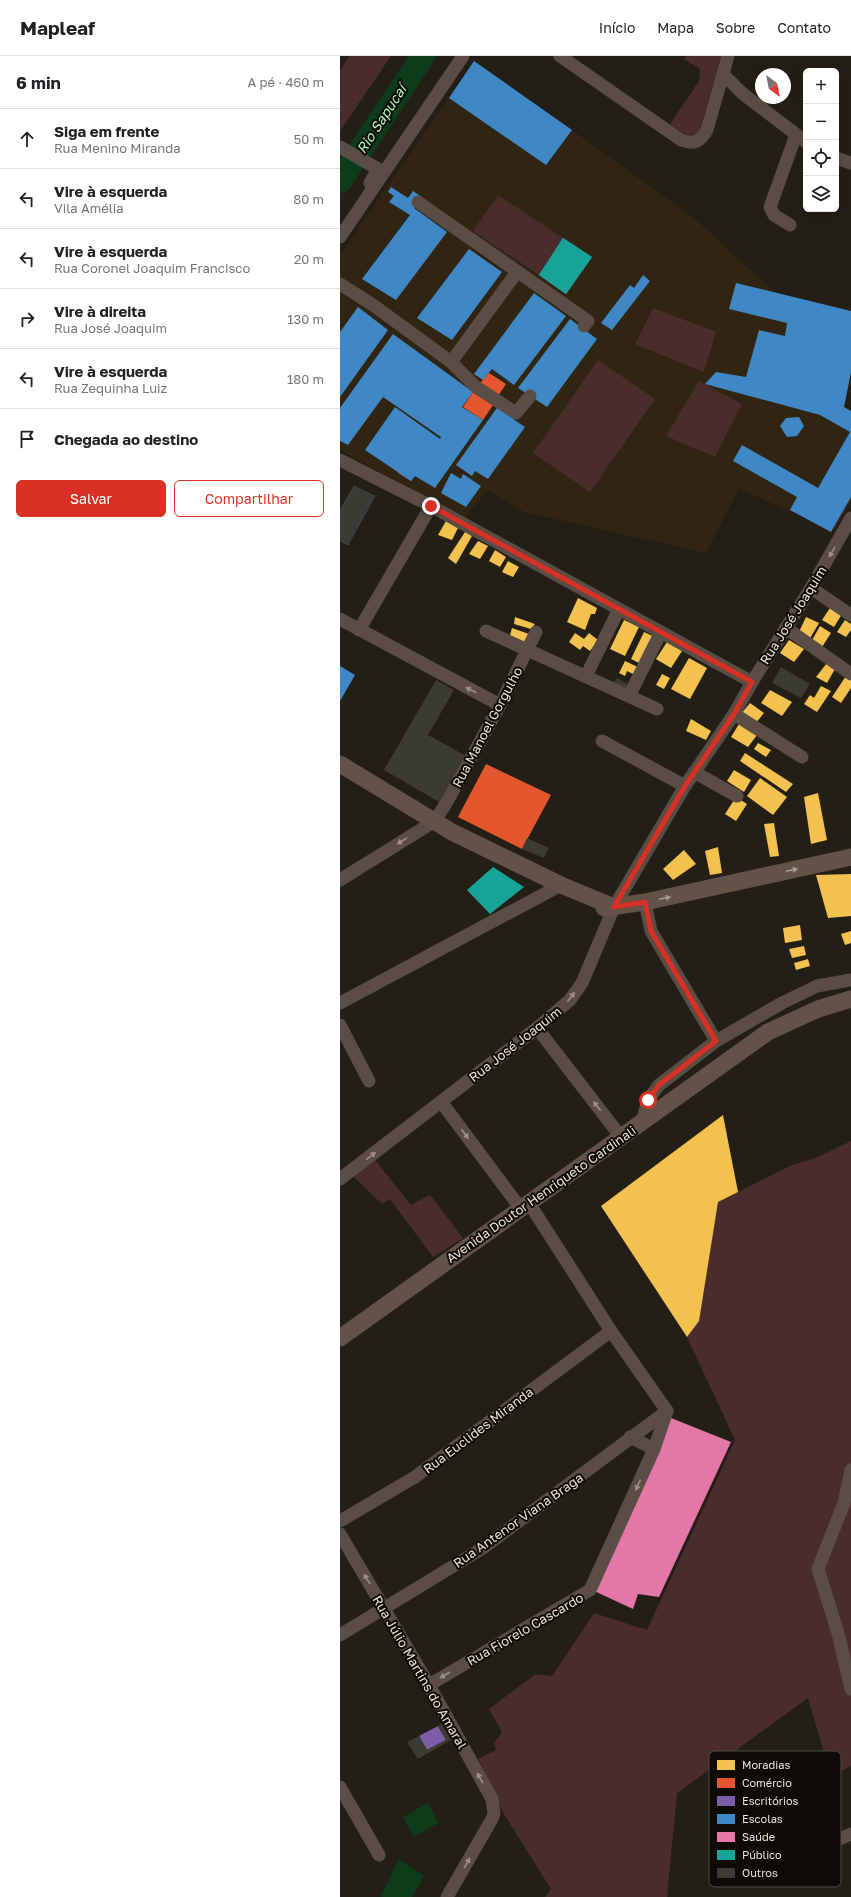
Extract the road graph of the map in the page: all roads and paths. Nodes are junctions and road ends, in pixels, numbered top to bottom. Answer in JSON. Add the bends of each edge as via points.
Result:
{"nodes":[{"id":1,"x":463,"y":56,"type":"edge"},
{"id":2,"x":560,"y":56,"type":"edge"},
{"id":3,"x":728,"y":56,"type":"edge"},
{"id":4,"x":723,"y":74,"type":"junction"},
{"id":5,"x":801,"y":138,"type":"edge"},
{"id":6,"x":340,"y":147,"type":"edge"},
{"id":7,"x":839,"y":159,"type":"edge"},
{"id":8,"x":851,"y":163,"type":"edge"},
{"id":9,"x":373,"y":189,"type":"junction"},
{"id":10,"x":418,"y":202,"type":"dead end"},
{"id":11,"x":790,"y":225,"type":"dead end"},
{"id":12,"x":340,"y":237,"type":"edge"},
{"id":13,"x":517,"y":272,"type":"junction"},
{"id":14,"x":340,"y":284,"type":"edge"},
{"id":15,"x":584,"y":326,"type":"dead end"},
{"id":16,"x":451,"y":362,"type":"junction"},
{"id":17,"x":530,"y":396,"type":"dead end"},
{"id":18,"x":340,"y":460,"type":"edge"},
{"id":19,"x":431,"y":506,"type":"junction"},
{"id":20,"x":851,"y":518,"type":"edge"},
{"id":21,"x":811,"y":588,"type":"junction"},
{"id":22,"x":619,"y":609,"type":"junction"},
{"id":23,"x":851,"y":615,"type":"edge"},
{"id":24,"x":340,"y":619,"type":"edge"},
{"id":25,"x":786,"y":628,"type":"junction"},
{"id":26,"x":359,"y":630,"type":"junction"},
{"id":27,"x":486,"y":631,"type":"dead end"},
{"id":28,"x":536,"y":632,"type":"dead end"},
{"id":29,"x":661,"y":632,"type":"junction"},
{"id":30,"x":527,"y":650,"type":"junction"},
{"id":31,"x":851,"y":674,"type":"edge"},
{"id":32,"x":586,"y":676,"type":"junction"},
{"id":33,"x":752,"y":682,"type":"junction"},
{"id":34,"x":629,"y":696,"type":"junction"},
{"id":35,"x":500,"y":705,"type":"junction"},
{"id":36,"x":657,"y":709,"type":"dead end"},
{"id":37,"x":734,"y":714,"type":"junction"},
{"id":38,"x":602,"y":741,"type":"dead end"},
{"id":39,"x":802,"y":757,"type":"dead end"},
{"id":40,"x":340,"y":764,"type":"edge"},
{"id":41,"x":694,"y":772,"type":"junction"},
{"id":42,"x":685,"y":786,"type":"junction"},
{"id":43,"x":737,"y":796,"type":"dead end"},
{"id":44,"x":435,"y":821,"type":"junction"},
{"id":45,"x":851,"y":857,"type":"edge"},
{"id":46,"x":340,"y":880,"type":"edge"},
{"id":47,"x":561,"y":885,"type":"junction"},
{"id":48,"x":645,"y":902,"type":"junction"},
{"id":49,"x":614,"y":907,"type":"junction"},
{"id":50,"x":851,"y":980,"type":"edge"},
{"id":51,"x":851,"y":999,"type":"edge"},
{"id":52,"x":340,"y":1003,"type":"edge"},
{"id":53,"x":340,"y":1025,"type":"edge"},
{"id":54,"x":537,"y":1028,"type":"junction"},
{"id":55,"x":716,"y":1041,"type":"junction"},
{"id":56,"x":369,"y":1081,"type":"dead end"},
{"id":57,"x":442,"y":1103,"type":"junction"},
{"id":58,"x":642,"y":1122,"type":"junction"},
{"id":59,"x":621,"y":1137,"type":"junction"},
{"id":60,"x":340,"y":1179,"type":"edge"},
{"id":61,"x":525,"y":1206,"type":"junction"},
{"id":62,"x":612,"y":1331,"type":"junction"},
{"id":63,"x":340,"y":1338,"type":"edge"},
{"id":64,"x":667,"y":1411,"type":"junction"},
{"id":65,"x":630,"y":1437,"type":"junction"},
{"id":66,"x":654,"y":1449,"type":"junction"},
{"id":67,"x":851,"y":1470,"type":"edge"},
{"id":68,"x":340,"y":1521,"type":"edge"},
{"id":69,"x":340,"y":1534,"type":"edge"},
{"id":70,"x":384,"y":1608,"type":"junction"},
{"id":71,"x":340,"y":1635,"type":"edge"},
{"id":72,"x":429,"y":1685,"type":"junction"},
{"id":73,"x":851,"y":1688,"type":"edge"},
{"id":74,"x":340,"y":1787,"type":"edge"},
{"id":75,"x":851,"y":1834,"type":"edge"},
{"id":76,"x":841,"y":1838,"type":"edge"},
{"id":77,"x":379,"y":1855,"type":"dead end"},
{"id":78,"x":447,"y":1897,"type":"edge"}],
"edges":[{"from":1,"to":9,"type":"street"},
{"from":2,"to":4,"type":"street","via":[[689,143],[702,139],[707,130]]},
{"from":3,"to":4,"type":"street"},
{"from":4,"to":5,"type":"street","via":[[742,93]]},
{"from":5,"to":11,"type":"street","via":[[770,207],[774,215]]},
{"from":6,"to":9,"type":"street","via":[[378,170],[368,186]]},
{"from":7,"to":8,"type":"street"},
{"from":9,"to":12,"type":"street"},
{"from":10,"to":13,"type":"street"},
{"from":13,"to":15,"type":"street","via":[[546,296],[588,321]]},
{"from":13,"to":16,"type":"street"},
{"from":14,"to":16,"type":"street"},
{"from":16,"to":17,"type":"street","via":[[476,387],[516,413]]},
{"from":18,"to":19,"type":"street"},
{"from":19,"to":22,"type":"street"},
{"from":19,"to":26,"type":"street"},
{"from":20,"to":21,"type":"street","name":"Rua José Joaquim","one_way":true},
{"from":21,"to":23,"type":"street"},
{"from":21,"to":25,"type":"street","name":"Rua José Joaquim"},
{"from":22,"to":29,"type":"street"},
{"from":22,"to":32,"type":"street"},
{"from":24,"to":26,"type":"street"},
{"from":25,"to":31,"type":"street"},
{"from":25,"to":33,"type":"street","name":"Rua José Joaquim"},
{"from":35,"to":26,"type":"street","one_way":true},
{"from":27,"to":30,"type":"street"},
{"from":28,"to":30,"type":"street","name":"Rua Manoel Gorgulho"},
{"from":29,"to":33,"type":"street"},
{"from":29,"to":34,"type":"street"},
{"from":30,"to":32,"type":"street"},
{"from":30,"to":35,"type":"street","name":"Rua Manoel Gorgulho"},
{"from":32,"to":34,"type":"street"},
{"from":33,"to":37,"type":"street","name":"Rua José Joaquim"},
{"from":34,"to":36,"type":"street"},
{"from":35,"to":44,"type":"street","name":"Rua Manoel Gorgulho"},
{"from":37,"to":39,"type":"street"},
{"from":37,"to":41,"type":"street","name":"Rua José Joaquim"},
{"from":38,"to":42,"type":"street"},
{"from":40,"to":44,"type":"main road"},
{"from":41,"to":42,"type":"street","name":"Rua José Joaquim"},
{"from":41,"to":43,"type":"street"},
{"from":42,"to":49,"type":"street","name":"Rua José Joaquim"},
{"from":44,"to":46,"type":"street","one_way":true},
{"from":44,"to":47,"type":"main road","via":[[452,832]]},
{"from":48,"to":45,"type":"main road","one_way":true},
{"from":47,"to":49,"type":"main road","via":[[567,894],[581,900],[602,908]]},
{"from":47,"to":52,"type":"street"},
{"from":48,"to":49,"type":"main road"},
{"from":48,"to":55,"type":"street","via":[[651,931]]},
{"from":54,"to":49,"type":"street","name":"Rua José Joaquim","one_way":true,"via":[[570,1000],[582,983]]},
{"from":50,"to":55,"type":"street","via":[[818,986],[782,1003]]},
{"from":51,"to":58,"type":"main road","name":"Avenida Doutor Henriqueto Cardinali","via":[[818,1009],[768,1032]]},
{"from":53,"to":56,"type":"street"},
{"from":54,"to":57,"type":"street","name":"Rua José Joaquim"},
{"from":59,"to":54,"type":"street","one_way":true},
{"from":55,"to":58,"type":"street","via":[[659,1085],[648,1100]]},
{"from":60,"to":57,"type":"street","name":"Rua José Joaquim","one_way":true},
{"from":57,"to":61,"type":"street","one_way":true},
{"from":58,"to":59,"type":"main road","name":"Avenida Doutor Henriqueto Cardinali"},
{"from":59,"to":61,"type":"main road","name":"Avenida Doutor Henriqueto Cardinali"},
{"from":61,"to":62,"type":"street"},
{"from":61,"to":63,"type":"main road","name":"Avenida Doutor Henriqueto Cardinali"},
{"from":62,"to":64,"type":"street"},
{"from":62,"to":68,"type":"street","name":"Rua Euclides Miranda","via":[[415,1477]]},
{"from":64,"to":65,"type":"street","name":"Rua Antenor Viana Braga"},
{"from":64,"to":66,"type":"street","name":"Rua Fiorelo Cascardo"},
{"from":65,"to":66,"type":"street"},
{"from":65,"to":70,"type":"street","name":"Rua Antenor Viana Braga","via":[[483,1548]]},
{"from":66,"to":72,"type":"street","name":"Rua Fiorelo Cascardo","one_way":true,"via":[[590,1590]]},
{"from":67,"to":73,"type":"street","via":[[844,1503],[818,1569],[838,1633]]},
{"from":70,"to":69,"type":"street","name":"Rua Júlio Martins do Amaral","one_way":true},
{"from":70,"to":71,"type":"street","name":"Rua Antenor Viana Braga"},
{"from":70,"to":72,"type":"street","name":"Rua Júlio Martins do Amaral"},
{"from":78,"to":72,"type":"street","name":"Rua Júlio Martins do Amaral","one_way":true,"via":[[494,1813],[492,1799]]},
{"from":74,"to":77,"type":"street"},
{"from":75,"to":76,"type":"street"}]}
